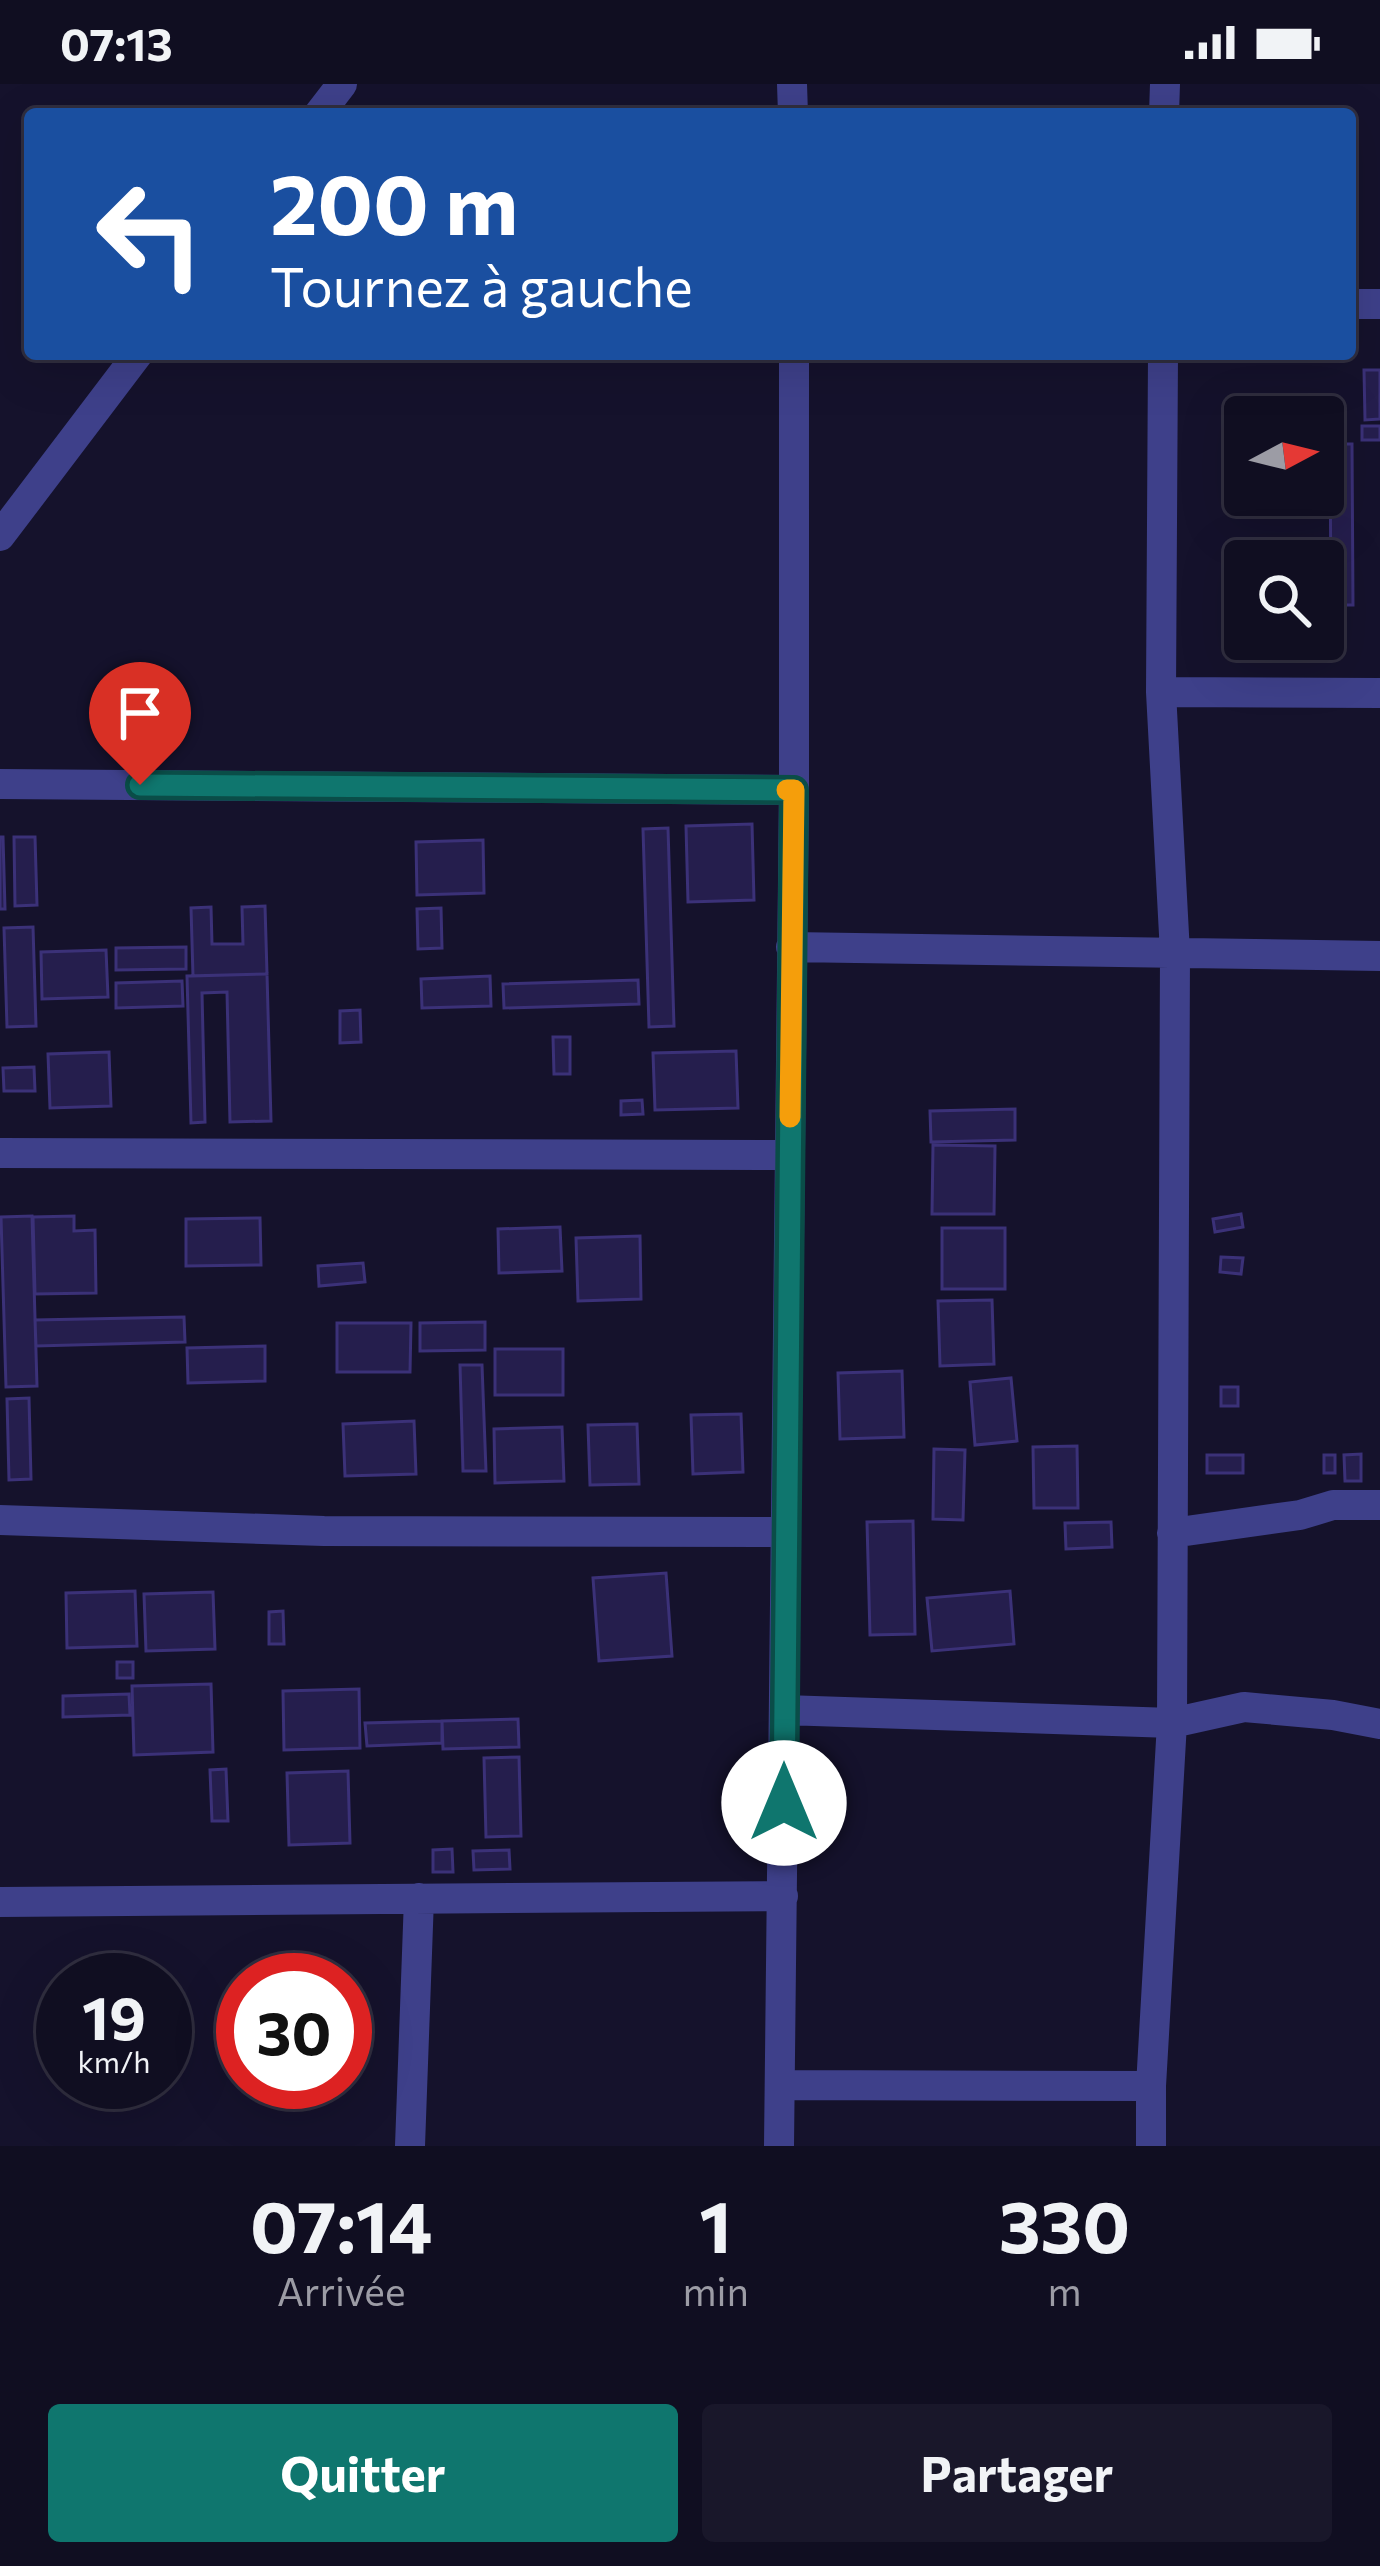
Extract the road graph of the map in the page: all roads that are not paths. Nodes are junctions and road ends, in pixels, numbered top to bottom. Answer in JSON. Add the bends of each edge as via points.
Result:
{"nodes":[{"id":1,"x":342,"y":84,"type":"edge"},
{"id":2,"x":324,"y":108,"type":"edge"},
{"id":3,"x":133,"y":360,"type":"edge"},
{"id":4,"x":794,"y":360,"type":"edge"},
{"id":5,"x":1162,"y":360,"type":"edge"},
{"id":6,"x":0,"y":536,"type":"edge"},
{"id":7,"x":1161,"y":692,"type":"junction"},
{"id":8,"x":1380,"y":693,"type":"edge"},
{"id":9,"x":0,"y":784,"type":"edge"},
{"id":10,"x":794,"y":790,"type":"junction"},
{"id":11,"x":791,"y":947,"type":"junction"},
{"id":12,"x":1175,"y":953,"type":"junction"},
{"id":13,"x":1380,"y":956,"type":"edge"},
{"id":14,"x":0,"y":1153,"type":"edge"},
{"id":15,"x":789,"y":1155,"type":"junction"},
{"id":16,"x":1380,"y":1505,"type":"edge"},
{"id":17,"x":0,"y":1520,"type":"edge"},
{"id":18,"x":784,"y":1532,"type":"junction"},
{"id":19,"x":1172,"y":1533,"type":"junction"},
{"id":20,"x":784,"y":1710,"type":"junction"},
{"id":21,"x":1172,"y":1723,"type":"junction"},
{"id":22,"x":1380,"y":1724,"type":"edge"},
{"id":23,"x":783,"y":1896,"type":"junction"},
{"id":24,"x":418,"y":1898,"type":"junction"},
{"id":25,"x":0,"y":1902,"type":"edge"},
{"id":26,"x":780,"y":2085,"type":"junction"},
{"id":27,"x":1151,"y":2086,"type":"junction"},
{"id":28,"x":410,"y":2146,"type":"edge"},
{"id":29,"x":779,"y":2146,"type":"edge"},
{"id":30,"x":1151,"y":2146,"type":"edge"}],
"edges":[{"from":1,"to":2,"type":"street"},
{"from":3,"to":6,"type":"street"},
{"from":4,"to":10,"type":"street"},
{"from":5,"to":7,"type":"street"},
{"from":7,"to":8,"type":"street"},
{"from":7,"to":12,"type":"street"},
{"from":9,"to":10,"type":"street"},
{"from":10,"to":11,"type":"street"},
{"from":11,"to":12,"type":"street"},
{"from":11,"to":15,"type":"street"},
{"from":12,"to":13,"type":"street"},
{"from":12,"to":19,"type":"street"},
{"from":14,"to":15,"type":"street"},
{"from":15,"to":18,"type":"street"},
{"from":16,"to":19,"type":"street","via":[[1334,1505]]},
{"from":17,"to":18,"type":"street","via":[[324,1531]]},
{"from":18,"to":20,"type":"street"},
{"from":19,"to":21,"type":"street"},
{"from":20,"to":21,"type":"street"},
{"from":20,"to":23,"type":"street"},
{"from":21,"to":22,"type":"street","via":[[1244,1707]]},
{"from":21,"to":27,"type":"street"},
{"from":23,"to":24,"type":"street"},
{"from":23,"to":26,"type":"street"},
{"from":24,"to":25,"type":"street"},
{"from":24,"to":28,"type":"street"},
{"from":26,"to":27,"type":"street"},
{"from":26,"to":29,"type":"street"},
{"from":27,"to":30,"type":"street"}]}
